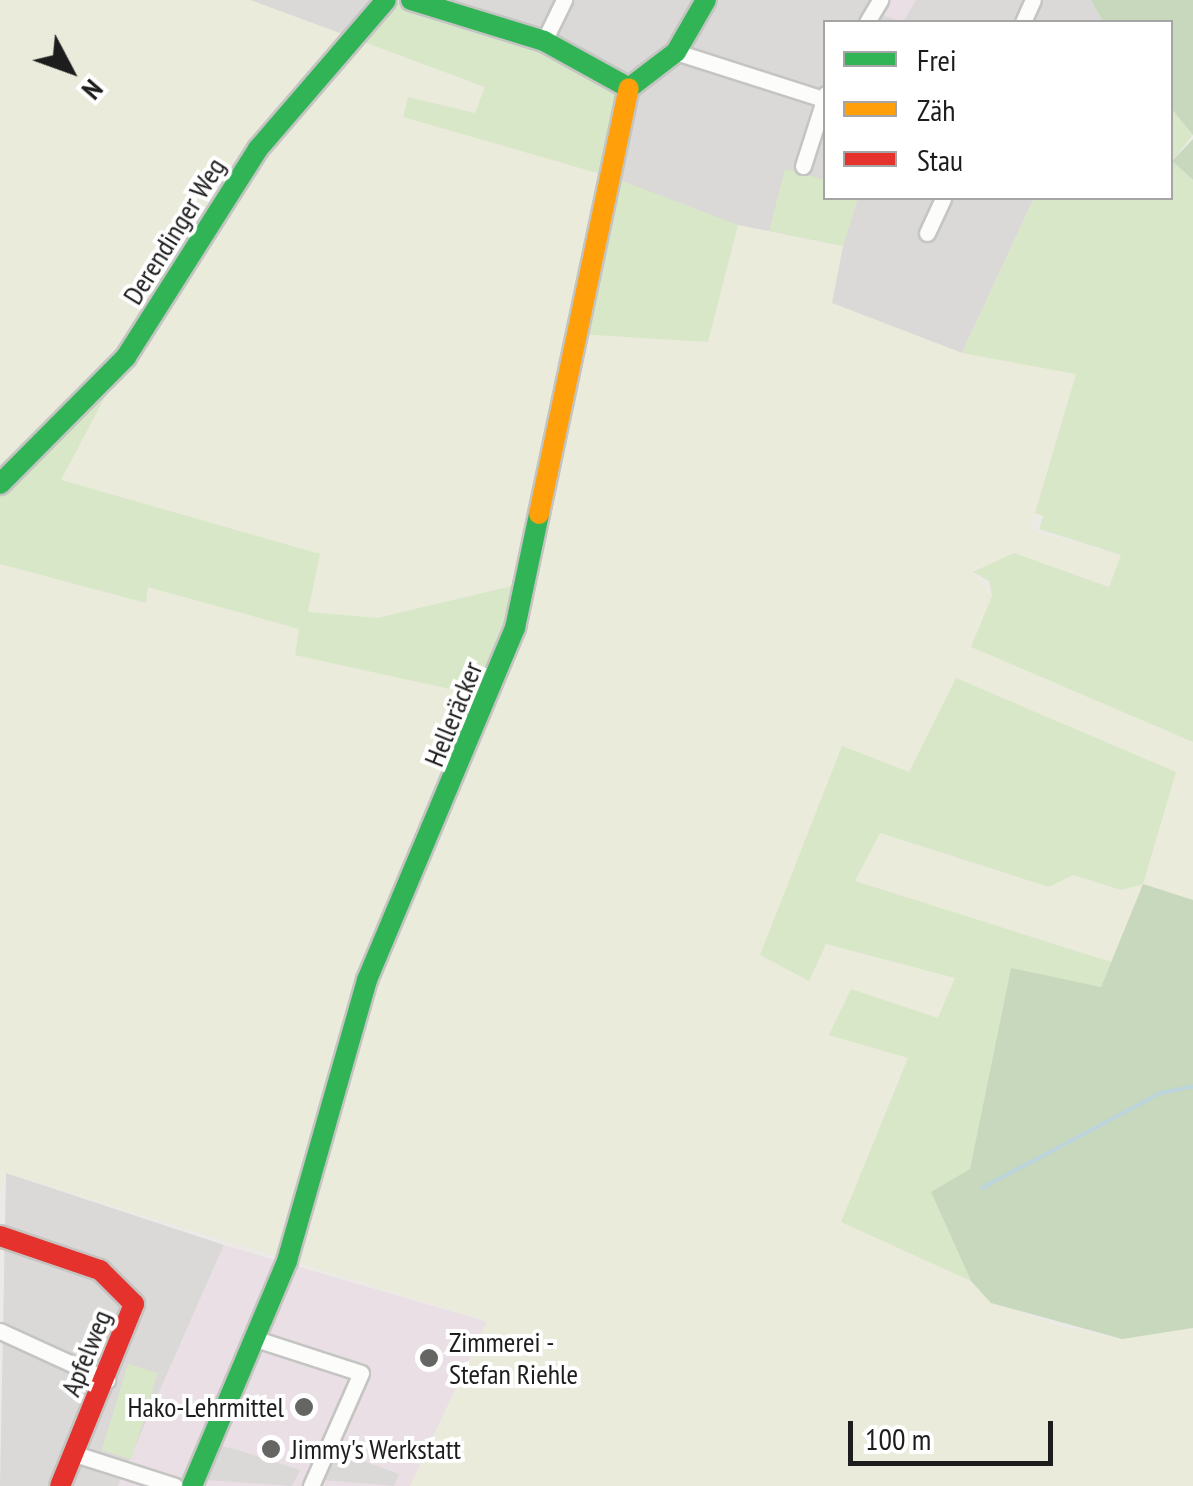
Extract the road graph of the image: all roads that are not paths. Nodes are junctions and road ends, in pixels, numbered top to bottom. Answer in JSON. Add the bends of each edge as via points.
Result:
{"nodes":[{"id":1,"x":386,"y":0,"type":"edge"},
{"id":2,"x":411,"y":0,"type":"edge"},
{"id":3,"x":564,"y":0,"type":"edge"},
{"id":4,"x":706,"y":0,"type":"edge"},
{"id":5,"x":544,"y":42,"type":"junction"},
{"id":6,"x":676,"y":52,"type":"junction"},
{"id":7,"x":629,"y":88,"type":"junction"},
{"id":8,"x":823,"y":96,"type":"edge"},
{"id":9,"x":823,"y":100,"type":"edge"},
{"id":10,"x":804,"y":166,"type":"dead end"},
{"id":11,"x":942,"y":200,"type":"edge"},
{"id":12,"x":927,"y":233,"type":"dead end"},
{"id":13,"x":0,"y":484,"type":"edge"},
{"id":14,"x":0,"y":1236,"type":"edge"},
{"id":15,"x":0,"y":1331,"type":"edge"},
{"id":16,"x":256,"y":1339,"type":"junction"},
{"id":17,"x":107,"y":1380,"type":"junction"},
{"id":18,"x":75,"y":1454,"type":"junction"},
{"id":19,"x":60,"y":1486,"type":"edge"},
{"id":20,"x":175,"y":1486,"type":"edge"},
{"id":21,"x":192,"y":1486,"type":"edge"},
{"id":22,"x":311,"y":1486,"type":"edge"}],
"edges":[{"from":1,"to":13,"type":"street","name":"Derendinger Weg","via":[[258,149],[126,358]]},
{"from":2,"to":5,"type":"street"},
{"from":3,"to":5,"type":"street"},
{"from":4,"to":6,"type":"street"},
{"from":5,"to":7,"type":"street"},
{"from":6,"to":7,"type":"street"},
{"from":6,"to":8,"type":"street"},
{"from":7,"to":16,"type":"street","name":"Helleräcker","via":[[515,628],[367,980]]},
{"from":9,"to":10,"type":"street"},
{"from":11,"to":12,"type":"street"},
{"from":14,"to":17,"type":"street","name":"Apfelweg","via":[[73,1257],[125,1286],[132,1322]]},
{"from":15,"to":17,"type":"street"},
{"from":16,"to":21,"type":"street","name":"Helleräcker"},
{"from":16,"to":22,"type":"street","via":[[361,1374]]},
{"from":17,"to":18,"type":"street","name":"Apfelweg"},
{"from":18,"to":19,"type":"street","name":"Apfelweg"},
{"from":18,"to":20,"type":"street"}]}
